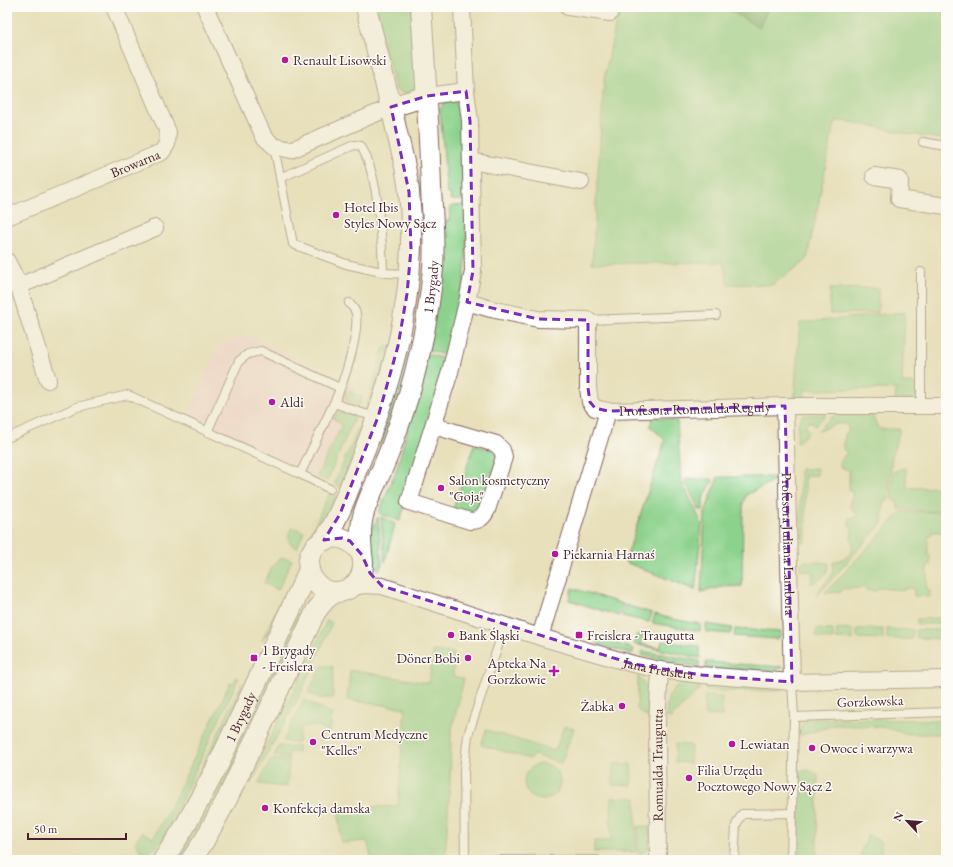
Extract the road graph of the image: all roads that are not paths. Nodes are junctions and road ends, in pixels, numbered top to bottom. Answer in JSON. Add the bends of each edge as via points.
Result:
{"nodes":[{"id":1,"x":114,"y":7,"type":"edge"},
{"id":2,"x":205,"y":7,"type":"edge"},
{"id":3,"x":366,"y":7,"type":"edge"},
{"id":4,"x":421,"y":7,"type":"edge"},
{"id":5,"x":462,"y":7,"type":"edge"},
{"id":6,"x":568,"y":7,"type":"edge"},
{"id":7,"x":610,"y":13,"type":"dead end"},
{"id":8,"x":466,"y":91,"type":"junction"},
{"id":9,"x":427,"y":96,"type":"junction"},
{"id":10,"x":391,"y":107,"type":"junction"},
{"id":11,"x":923,"y":142,"type":"dead end"},
{"id":12,"x":274,"y":146,"type":"junction"},
{"id":13,"x":946,"y":146,"type":"edge"},
{"id":14,"x":471,"y":162,"type":"junction"},
{"id":15,"x":874,"y":176,"type":"dead end"},
{"id":16,"x":280,"y":178,"type":"junction"},
{"id":17,"x":582,"y":182,"type":"dead end"},
{"id":18,"x":946,"y":206,"type":"edge"},
{"id":19,"x":7,"y":217,"type":"edge"},
{"id":20,"x":155,"y":228,"type":"dead end"},
{"id":21,"x":7,"y":261,"type":"edge"},
{"id":22,"x":383,"y":272,"type":"junction"},
{"id":23,"x":921,"y":272,"type":"dead end"},
{"id":24,"x":409,"y":274,"type":"junction"},
{"id":25,"x":14,"y":284,"type":"edge"},
{"id":26,"x":467,"y":302,"type":"junction"},
{"id":27,"x":349,"y":303,"type":"dead end"},
{"id":28,"x":716,"y":315,"type":"dead end"},
{"id":29,"x":588,"y":320,"type":"junction"},
{"id":30,"x":48,"y":380,"type":"dead end"},
{"id":31,"x":340,"y":388,"type":"junction"},
{"id":32,"x":334,"y":403,"type":"junction"},
{"id":33,"x":785,"y":406,"type":"junction"},
{"id":34,"x":921,"y":406,"type":"junction"},
{"id":35,"x":946,"y":406,"type":"edge"},
{"id":36,"x":608,"y":410,"type":"junction"},
{"id":37,"x":378,"y":417,"type":"junction"},
{"id":38,"x":434,"y":426,"type":"junction"},
{"id":39,"x":207,"y":432,"type":"junction"},
{"id":40,"x":7,"y":438,"type":"edge"},
{"id":41,"x":300,"y":474,"type":"junction"},
{"id":42,"x":330,"y":489,"type":"dead end"},
{"id":43,"x":324,"y":540,"type":"junction"},
{"id":44,"x":363,"y":559,"type":"junction"},
{"id":45,"x":309,"y":570,"type":"junction"},
{"id":46,"x":382,"y":586,"type":"junction"},
{"id":47,"x":343,"y":590,"type":"junction"},
{"id":48,"x":505,"y":626,"type":"junction"},
{"id":49,"x":540,"y":637,"type":"junction"},
{"id":50,"x":660,"y":670,"type":"junction"},
{"id":51,"x":946,"y":679,"type":"edge"},
{"id":52,"x":792,"y":682,"type":"junction"},
{"id":53,"x":946,"y":712,"type":"edge"},
{"id":54,"x":794,"y":717,"type":"junction"},
{"id":55,"x":792,"y":813,"type":"junction"},
{"id":56,"x":163,"y":860,"type":"edge"},
{"id":57,"x":191,"y":860,"type":"edge"},
{"id":58,"x":465,"y":860,"type":"edge"},
{"id":59,"x":597,"y":860,"type":"edge"},
{"id":60,"x":658,"y":860,"type":"edge"},
{"id":61,"x":734,"y":860,"type":"edge"},
{"id":62,"x":791,"y":860,"type":"edge"}],
"edges":[{"from":1,"to":19,"type":"street","name":"Browarna","via":[[168,132],[167,144],[162,152]]},
{"from":2,"to":12,"type":"street","via":[[264,137]]},
{"from":3,"to":10,"type":"street","name":"1 Brygady"},
{"from":4,"to":9,"type":"street","name":"1 Brygady"},
{"from":5,"to":8,"type":"street"},
{"from":6,"to":7,"type":"street"},
{"from":8,"to":9,"type":"street"},
{"from":8,"to":14,"type":"street"},
{"from":9,"to":10,"type":"street"},
{"from":9,"to":44,"type":"street","name":"1 Brygady","via":[[433,266],[428,309],[421,353],[408,400],[388,457],[366,505],[361,534]]},
{"from":10,"to":12,"type":"street","via":[[291,150]]},
{"from":10,"to":24,"type":"street","name":"1 Brygady","via":[[409,192]]},
{"from":11,"to":13,"type":"lane"},
{"from":12,"to":16,"type":"lane"},
{"from":14,"to":17,"type":"street"},
{"from":14,"to":26,"type":"street","via":[[473,271]]},
{"from":15,"to":18,"type":"street","via":[[900,180],[899,199]]},
{"from":16,"to":22,"type":"lane","via":[[293,244],[346,264]]},
{"from":16,"to":22,"type":"lane","via":[[354,145],[360,146],[366,155],[377,202]]},
{"from":20,"to":25,"type":"street"},
{"from":21,"to":25,"type":"street"},
{"from":22,"to":24,"type":"lane"},
{"from":23,"to":34,"type":"lane"},
{"from":24,"to":37,"type":"street","name":"1 Brygady","via":[[398,346]]},
{"from":25,"to":30,"type":"street"},
{"from":26,"to":29,"type":"street","via":[[538,319]]},
{"from":26,"to":38,"type":"street"},
{"from":27,"to":31,"type":"lane","via":[[356,312],[356,328],[349,363]]},
{"from":28,"to":29,"type":"lane"},
{"from":29,"to":36,"type":"street","via":[[590,402],[596,408]]},
{"from":31,"to":32,"type":"lane"},
{"from":31,"to":39,"type":"lane","via":[[261,351],[248,354],[239,361]]},
{"from":32,"to":37,"type":"lane"},
{"from":32,"to":41,"type":"lane"},
{"from":33,"to":34,"type":"street","name":"Profesora Romualda Reguły"},
{"from":33,"to":36,"type":"street","name":"Profesora Romualda Reguły"},
{"from":33,"to":52,"type":"street","name":"Profesora Juliana Lambora"},
{"from":34,"to":35,"type":"street","name":"Profesora Romualda Reguły"},
{"from":36,"to":49,"type":"street","name":"Profesora Romualda Reguły"},
{"from":37,"to":43,"type":"street","name":"1 Brygady","via":[[340,514]]},
{"from":38,"to":38,"type":"street","via":[[496,444],[502,450],[504,457],[483,518],[470,521],[409,502]]},
{"from":39,"to":40,"type":"lane","via":[[128,395],[77,407]]},
{"from":39,"to":41,"type":"lane"},
{"from":41,"to":42,"type":"lane"},
{"from":43,"to":44,"type":"street","via":[[333,537],[346,539],[357,547]]},
{"from":43,"to":45,"type":"street","via":[[312,552]]},
{"from":44,"to":46,"type":"street","via":[[370,573]]},
{"from":44,"to":47,"type":"street","via":[[362,573],[358,581]]},
{"from":45,"to":47,"type":"street","via":[[312,578],[326,590]]},
{"from":45,"to":56,"type":"street","name":"1 Brygady","via":[[217,767],[184,828]]},
{"from":46,"to":47,"type":"street","name":"Jana Freislera","via":[[365,585]]},
{"from":46,"to":48,"type":"street","name":"Jana Freislera"},
{"from":47,"to":57,"type":"street","name":"1 Brygady","via":[[325,600],[316,611],[227,799]]},
{"from":48,"to":49,"type":"street","name":"Jana Freislera"},
{"from":48,"to":58,"type":"lane","via":[[468,735],[464,770]]},
{"from":49,"to":50,"type":"street","name":"Jana Freislera"},
{"from":50,"to":52,"type":"street","name":"Jana Freislera"},
{"from":50,"to":60,"type":"street","name":"Romualda Traugutta","via":[[657,722]]},
{"from":51,"to":52,"type":"street","name":"Jana Freislera"},
{"from":52,"to":54,"type":"lane"},
{"from":53,"to":54,"type":"lane","name":"Gorzkowska"},
{"from":54,"to":55,"type":"lane"},
{"from":55,"to":61,"type":"lane","via":[[742,814],[736,825]]},
{"from":55,"to":62,"type":"lane"},
{"from":58,"to":59,"type":"lane"}]}
